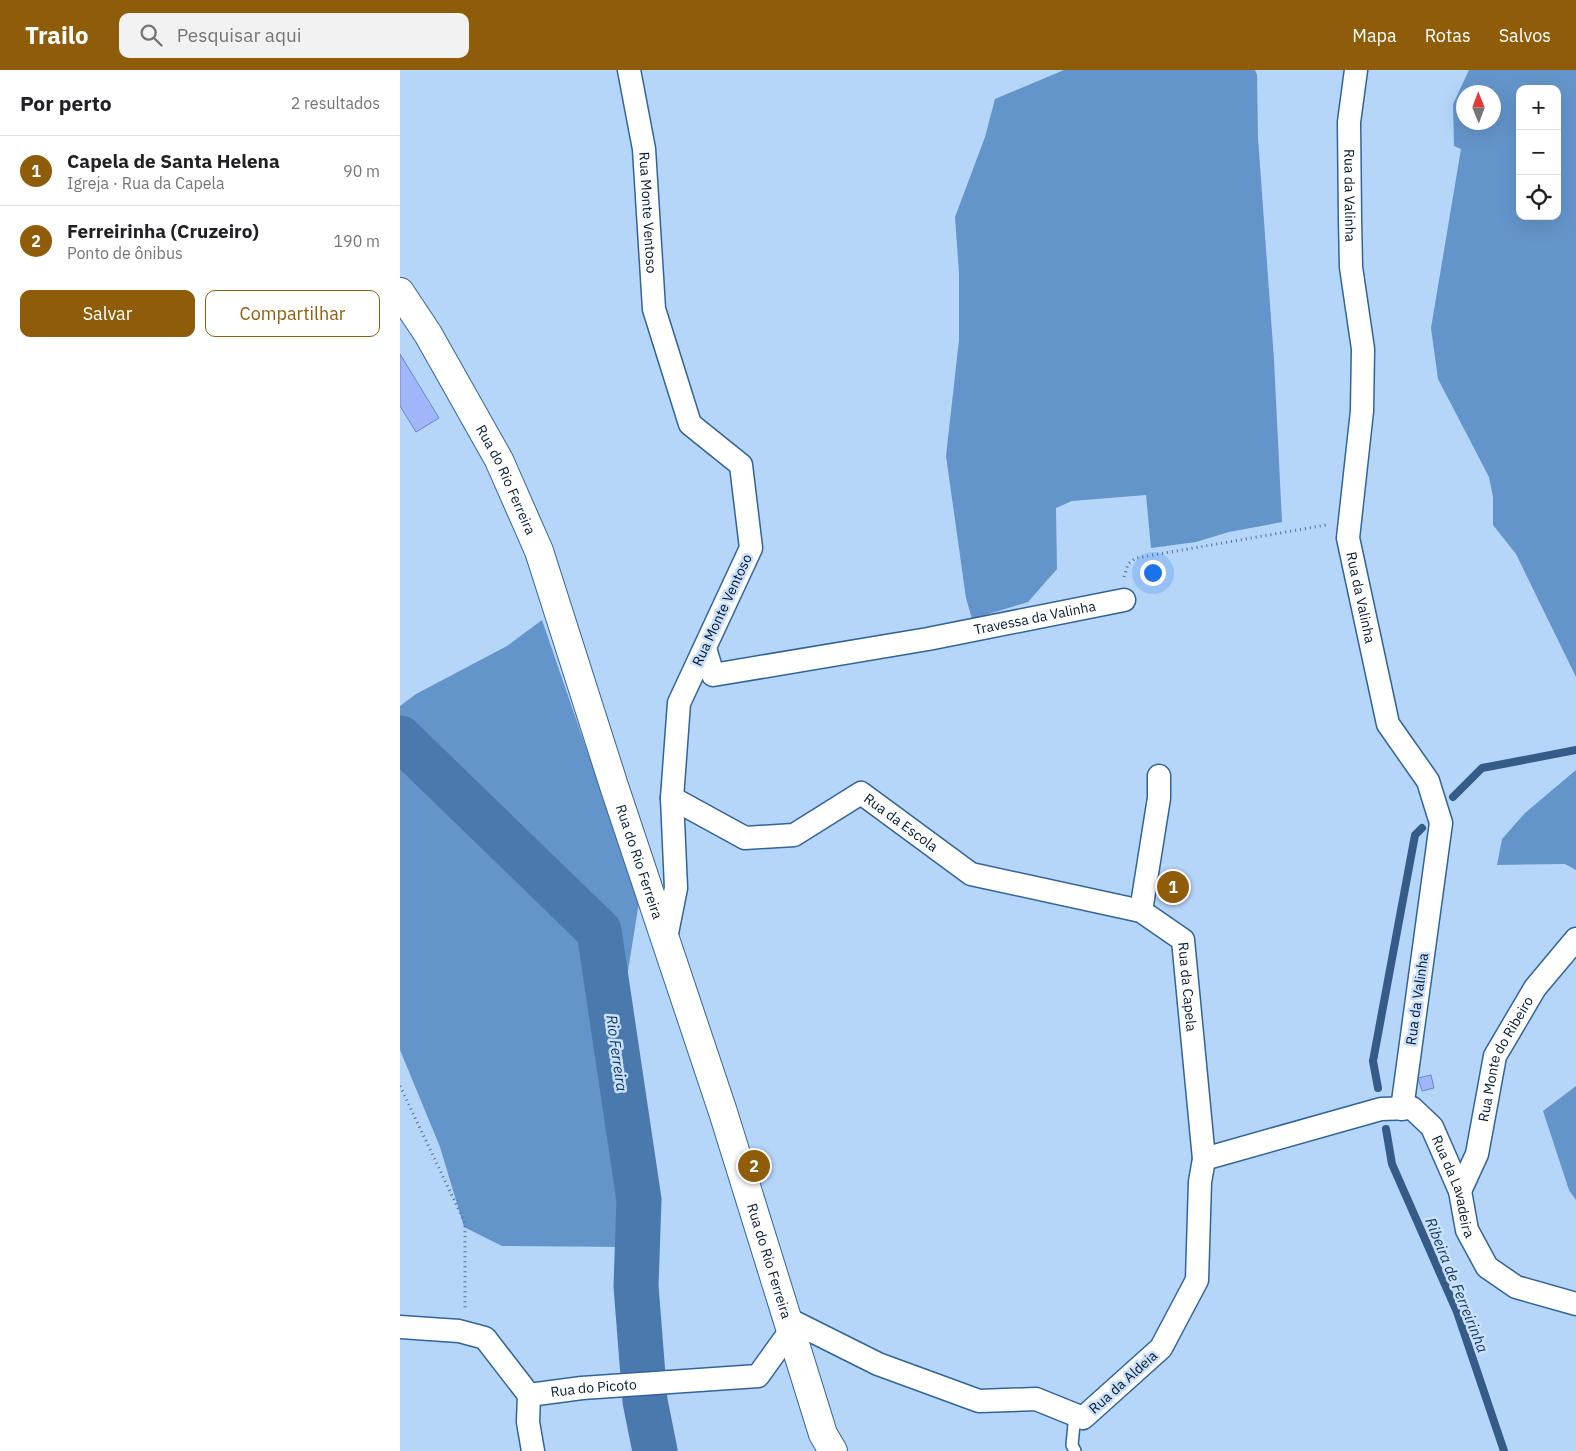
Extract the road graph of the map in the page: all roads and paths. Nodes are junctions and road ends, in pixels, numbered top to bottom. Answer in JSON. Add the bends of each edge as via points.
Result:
{"nodes":[{"id":1,"x":629,"y":70,"type":"edge"},
{"id":2,"x":1356,"y":70,"type":"edge"},
{"id":3,"x":400,"y":292,"type":"edge"},
{"id":4,"x":1350,"y":521,"type":"junction"},
{"id":5,"x":1124,"y":600,"type":"joint"},
{"id":6,"x":705,"y":648,"type":"junction"},
{"id":7,"x":1159,"y":776,"type":"dead end"},
{"id":8,"x":672,"y":798,"type":"junction"},
{"id":9,"x":1141,"y":911,"type":"junction"},
{"id":10,"x":666,"y":938,"type":"junction"},
{"id":11,"x":1576,"y":939,"type":"edge"},
{"id":12,"x":400,"y":1086,"type":"edge"},
{"id":13,"x":1402,"y":1109,"type":"junction"},
{"id":14,"x":1204,"y":1159,"type":"junction"},
{"id":15,"x":1460,"y":1191,"type":"junction"},
{"id":16,"x":1576,"y":1304,"type":"edge"},
{"id":17,"x":790,"y":1324,"type":"junction"},
{"id":18,"x":400,"y":1327,"type":"edge"},
{"id":19,"x":465,"y":1333,"type":"junction"},
{"id":20,"x":529,"y":1395,"type":"junction"},
{"id":21,"x":1075,"y":1414,"type":"junction"},
{"id":22,"x":533,"y":1451,"type":"edge"},
{"id":23,"x":833,"y":1451,"type":"edge"},
{"id":24,"x":1075,"y":1451,"type":"edge"}],
"edges":[{"from":1,"to":6,"type":"street","name":"Rua Monte Ventoso","via":[[644,150],[654,309],[690,424],[741,465],[751,548]]},
{"from":2,"to":4,"type":"street","name":"Rua da Valinha","via":[[1349,122],[1351,268],[1363,349],[1362,411]]},
{"from":3,"to":10,"type":"street","name":"Rua do Rio Ferreira","via":[[428,334],[499,460],[539,551]]},
{"from":4,"to":5,"type":"path","via":[[1136,558],[1128,564],[1124,576]]},
{"from":4,"to":13,"type":"street","name":"Rua da Valinha","via":[[1348,538],[1388,724],[1428,781],[1440,823]]},
{"from":5,"to":6,"type":"street","name":"Travessa da Valinha","via":[[928,639],[713,675]]},
{"from":6,"to":8,"type":"street","name":"Rua Monte Ventoso","via":[[679,703]]},
{"from":7,"to":9,"type":"street","via":[[1159,798]]},
{"from":8,"to":9,"type":"street","name":"Rua da Escola","via":[[745,838],[794,835],[861,793],[971,874]]},
{"from":8,"to":10,"type":"street","name":"Rua Monte Ventoso","via":[[676,888]]},
{"from":9,"to":14,"type":"street","name":"Rua da Capela","via":[[1183,940]]},
{"from":10,"to":17,"type":"street","name":"Rua do Rio Ferreira"},
{"from":11,"to":15,"type":"street","name":"Rua Monte do Ribeiro","via":[[1535,988],[1495,1056],[1476,1154]]},
{"from":12,"to":19,"type":"path","via":[[465,1223]]},
{"from":13,"to":14,"type":"street","name":"Rua da Lavadeira","via":[[1381,1109]]},
{"from":13,"to":15,"type":"street","name":"Rua da Lavadeira","via":[[1412,1108],[1432,1127]]},
{"from":14,"to":21,"type":"street","name":"Rua da Aldeia","via":[[1200,1182],[1197,1280],[1162,1348],[1083,1418]]},
{"from":15,"to":16,"type":"street","name":"Rua da Lavadeira","via":[[1467,1230],[1488,1267],[1516,1287]]},
{"from":17,"to":20,"type":"street","name":"Rua do Picoto","via":[[758,1376],[582,1388]]},
{"from":17,"to":21,"type":"street","name":"Rua da Aldeia","via":[[878,1364],[979,1400],[1036,1399]]},
{"from":17,"to":23,"type":"street","name":"Rua do Rio Ferreira","via":[[822,1434]]},
{"from":18,"to":19,"type":"street"},
{"from":19,"to":20,"type":"street","via":[[485,1338]]},
{"from":20,"to":22,"type":"street","via":[[528,1422]]},
{"from":21,"to":24,"type":"lane","via":[[1072,1444]]}]}
